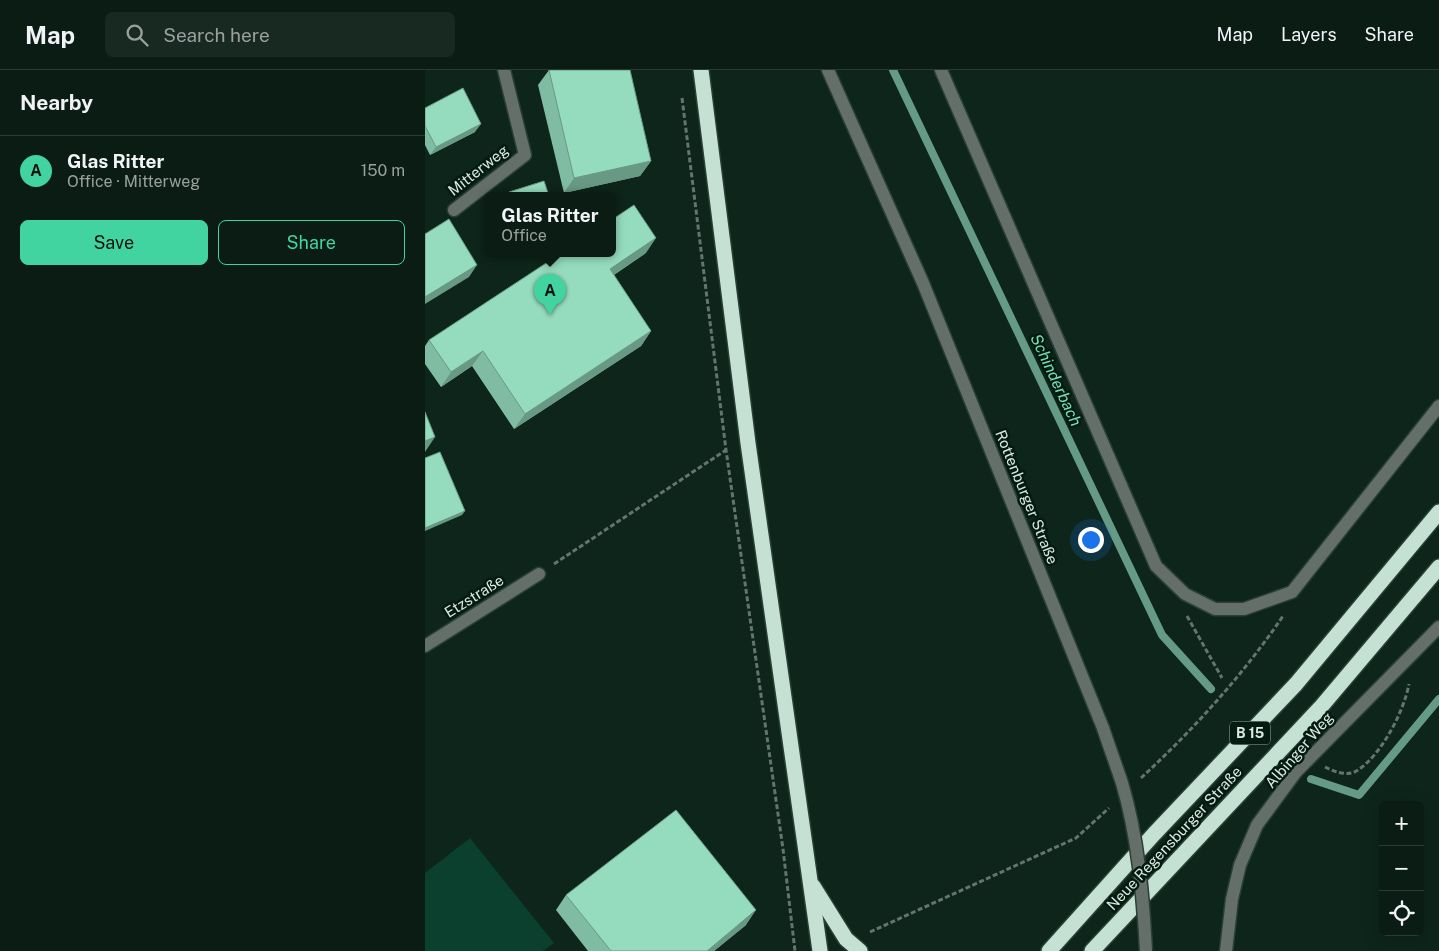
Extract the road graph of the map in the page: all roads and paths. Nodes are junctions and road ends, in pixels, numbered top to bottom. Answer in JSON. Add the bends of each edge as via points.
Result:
{"nodes":[{"id":1,"x":504,"y":70,"type":"edge"},
{"id":2,"x":828,"y":70,"type":"edge"},
{"id":3,"x":941,"y":70,"type":"edge"},
{"id":4,"x":702,"y":72,"type":"edge"},
{"id":5,"x":454,"y":210,"type":"dead end"},
{"id":6,"x":1439,"y":406,"type":"edge"},
{"id":7,"x":725,"y":450,"type":"dead end"},
{"id":8,"x":1439,"y":512,"type":"edge"},
{"id":9,"x":1439,"y":567,"type":"edge"},
{"id":10,"x":539,"y":574,"type":"joint"},
{"id":11,"x":1292,"y":592,"type":"junction"},
{"id":12,"x":1185,"y":594,"type":"junction"},
{"id":13,"x":1439,"y":627,"type":"edge"},
{"id":14,"x":425,"y":646,"type":"edge"},
{"id":15,"x":1409,"y":658,"type":"junction"},
{"id":16,"x":1222,"y":678,"type":"dead end"},
{"id":17,"x":1318,"y":764,"type":"dead end"},
{"id":18,"x":1139,"y":779,"type":"dead end"},
{"id":19,"x":1111,"y":806,"type":"dead end"},
{"id":20,"x":808,"y":878,"type":"junction"},
{"id":21,"x":863,"y":935,"type":"dead end"},
{"id":22,"x":1047,"y":950,"type":"edge"},
{"id":23,"x":820,"y":951,"type":"edge"},
{"id":24,"x":860,"y":951,"type":"edge"},
{"id":25,"x":1092,"y":951,"type":"edge"},
{"id":26,"x":1146,"y":951,"type":"edge"},
{"id":27,"x":1226,"y":951,"type":"edge"}],
"edges":[{"from":1,"to":5,"type":"street","name":"Mitterweg","via":[[525,155]]},
{"from":2,"to":26,"type":"street","name":"Rottenburger Straße","bridge":true,"via":[[923,283],[1103,728],[1122,784],[1140,871]]},
{"from":3,"to":12,"type":"street","via":[[1156,566]]},
{"from":4,"to":20,"type":"highway","via":[[748,443]]},
{"from":6,"to":11,"type":"street"},
{"from":7,"to":10,"type":"path"},
{"from":8,"to":22,"type":"highway","number":"B 15","via":[[1296,684]]},
{"from":9,"to":25,"type":"highway","name":"Neue Regensburger Straße","number":"B 15","via":[[1320,708]]},
{"from":10,"to":14,"type":"street","name":"Etzstraße"},
{"from":11,"to":12,"type":"street","via":[[1243,609],[1215,609]]},
{"from":11,"to":18,"type":"path","via":[[1283,615],[1262,646],[1175,747]]},
{"from":12,"to":16,"type":"path","via":[[1179,603]]},
{"from":13,"to":15,"type":"street","name":"Albinger Weg"},
{"from":15,"to":17,"type":"path","via":[[1411,675],[1406,702],[1385,741],[1358,770],[1346,774]]},
{"from":15,"to":27,"type":"street","name":"Albinger Weg","via":[[1296,772],[1257,826],[1240,866],[1231,899]]},
{"from":19,"to":21,"type":"path","via":[[1076,838]]},
{"from":20,"to":23,"type":"highway"},
{"from":20,"to":24,"type":"highway","via":[[846,939]]}]}
